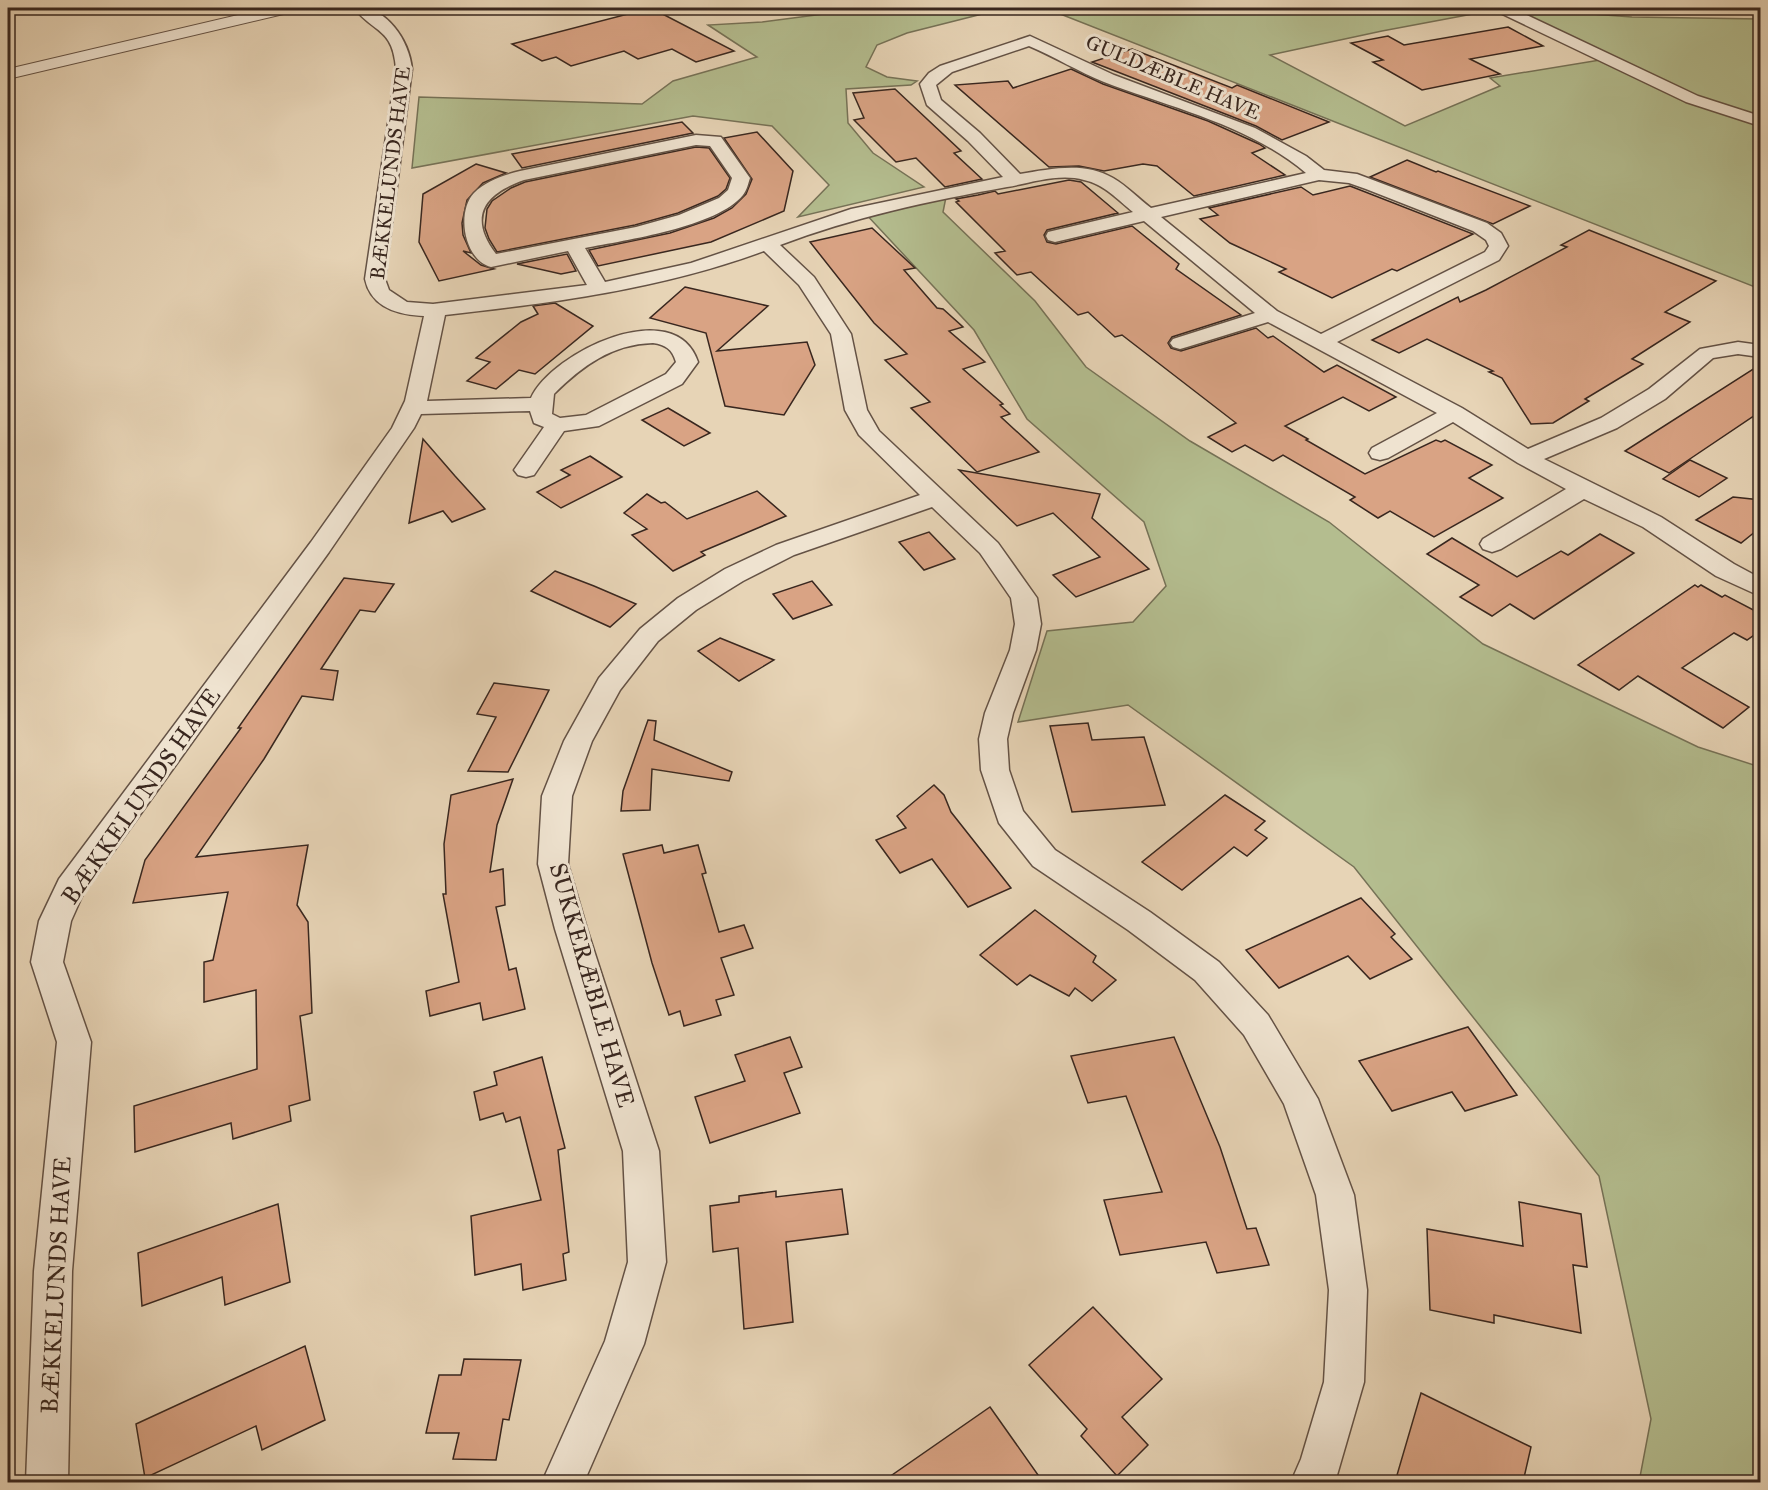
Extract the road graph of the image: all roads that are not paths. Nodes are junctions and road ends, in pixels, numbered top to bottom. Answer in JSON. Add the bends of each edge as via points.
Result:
{"nodes":[{"id":1,"x":286,"y":8,"type":"edge"},
{"id":2,"x":361,"y":8,"type":"edge"},
{"id":3,"x":1501,"y":8,"type":"edge"},
{"id":4,"x":8,"y":74,"type":"edge"},
{"id":5,"x":1761,"y":121,"type":"edge"},
{"id":6,"x":1319,"y":175,"type":"junction"},
{"id":7,"x":1016,"y":180,"type":"junction"},
{"id":8,"x":1149,"y":216,"type":"junction"},
{"id":9,"x":1055,"y":236,"type":"dead end"},
{"id":10,"x":574,"y":244,"type":"junction"},
{"id":11,"x":767,"y":244,"type":"junction"},
{"id":12,"x":599,"y":289,"type":"junction"},
{"id":13,"x":436,"y":309,"type":"junction"},
{"id":14,"x":1270,"y":315,"type":"junction"},
{"id":15,"x":1180,"y":343,"type":"dead end"},
{"id":16,"x":1319,"y":343,"type":"junction"},
{"id":17,"x":1761,"y":351,"type":"edge"},
{"id":18,"x":540,"y":404,"type":"junction"},
{"id":19,"x":412,"y":408,"type":"junction"},
{"id":20,"x":1454,"y":413,"type":"junction"},
{"id":21,"x":556,"y":424,"type":"junction"},
{"id":22,"x":1380,"y":453,"type":"dead end"},
{"id":23,"x":1526,"y":458,"type":"junction"},
{"id":24,"x":526,"y":470,"type":"dead end"},
{"id":25,"x":1583,"y":489,"type":"junction"},
{"id":26,"x":935,"y":498,"type":"junction"},
{"id":27,"x":1492,"y":544,"type":"dead end"},
{"id":28,"x":1761,"y":588,"type":"edge"},
{"id":29,"x":47,"y":1482,"type":"edge"},
{"id":30,"x":563,"y":1482,"type":"edge"},
{"id":31,"x":1312,"y":1482,"type":"edge"}],
"edges":[{"from":1,"to":4,"type":"street"},
{"from":2,"to":13,"type":"street","name":"BÆKKELUNDS HAVE","via":[[388,28],[404,53],[376,289],[388,302],[407,308]]},
{"from":3,"to":5,"type":"street","via":[[1692,99]]},
{"from":6,"to":7,"type":"street","name":"GULDÆBLE HAVE","via":[[1279,147],[1029,41],[946,69],[928,84],[933,102]]},
{"from":6,"to":8,"type":"street"},
{"from":6,"to":16,"type":"street","via":[[1351,178],[1437,210],[1480,227],[1499,246],[1492,256]]},
{"from":7,"to":8,"type":"street","name":"BÆKKELUNDS HAVE","via":[[1062,172],[1085,174],[1106,181]]},
{"from":7,"to":11,"type":"street","name":"BÆKKELUNDS HAVE","via":[[916,198],[854,214]]},
{"from":8,"to":9,"type":"street"},
{"from":8,"to":14,"type":"street","name":"BÆKKELUNDS HAVE"},
{"from":10,"to":10,"type":"street","via":[[706,213],[736,192],[741,178],[715,141],[696,140],[520,176],[481,196],[473,211],[475,240],[491,261]]},
{"from":10,"to":12,"type":"street"},
{"from":11,"to":12,"type":"street","name":"BÆKKELUNDS HAVE","via":[[698,267]]},
{"from":11,"to":26,"type":"street","via":[[807,281],[841,334],[856,410],[870,435]]},
{"from":12,"to":13,"type":"street","name":"BÆKKELUNDS HAVE"},
{"from":13,"to":19,"type":"street","name":"BÆKKELUNDS HAVE"},
{"from":14,"to":15,"type":"street"},
{"from":14,"to":16,"type":"street","name":"BÆKKELUNDS HAVE"},
{"from":16,"to":20,"type":"street","name":"BÆKKELUNDS HAVE"},
{"from":17,"to":23,"type":"street","via":[[1738,348],[1707,353],[1657,394],[1609,423]]},
{"from":18,"to":19,"type":"street"},
{"from":18,"to":21,"type":"street","via":[[542,418]]},
{"from":18,"to":21,"type":"street","via":[[545,391],[600,347],[625,338],[662,338],[686,354],[687,362],[674,379],[591,421]]},
{"from":19,"to":29,"type":"street","name":"BÆKKELUNDS HAVE","via":[[403,428],[320,547],[70,888],[55,921],[47,962],[74,1042],[53,1271]]},
{"from":20,"to":22,"type":"street"},
{"from":20,"to":23,"type":"street","name":"BÆKKELUNDS HAVE"},
{"from":21,"to":24,"type":"street"},
{"from":23,"to":25,"type":"street","name":"BÆKKELUNDS HAVE"},
{"from":25,"to":27,"type":"street"},
{"from":25,"to":28,"type":"street","name":"BÆKKELUNDS HAVE","via":[[1652,522],[1725,570]]},
{"from":26,"to":30,"type":"street","name":"SUKKERÆBLE HAVE","via":[[785,550],[687,604],[649,635],[609,685],[578,741],[558,796],[553,864],[641,1151],[646,1262],[624,1344]]},
{"from":26,"to":31,"type":"street","via":[[989,548],[1024,598],[1028,624],[1023,650],[993,739],[995,770],[1010,815],[1044,858],[1207,971],[1256,1025],[1300,1099],[1335,1195],[1348,1290],[1344,1382],[1320,1468]]}]}
